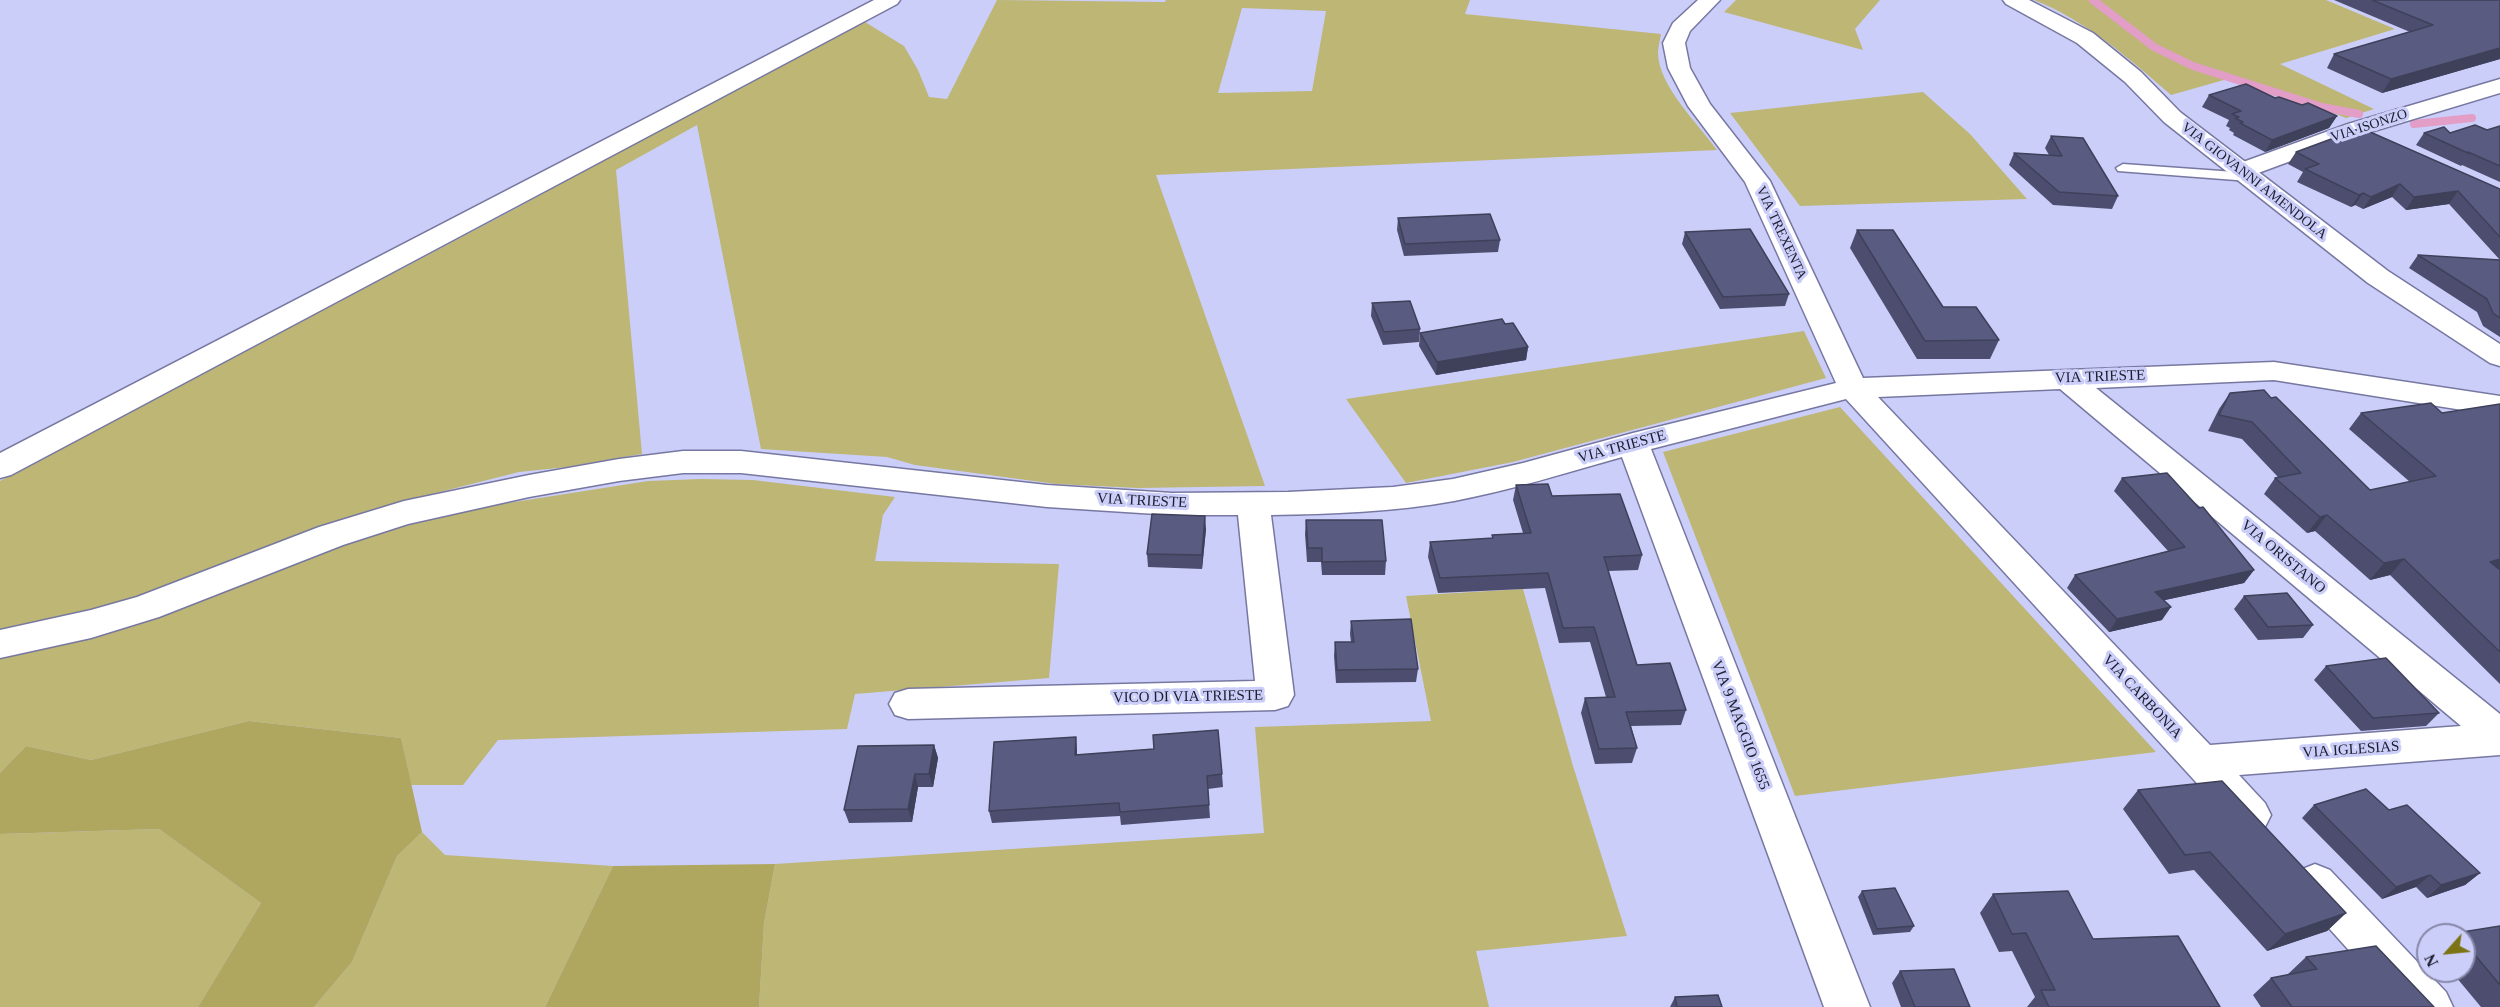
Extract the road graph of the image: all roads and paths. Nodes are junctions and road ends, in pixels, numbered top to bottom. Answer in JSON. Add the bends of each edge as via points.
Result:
{"nodes":[{"id":1,"x":890,"y":0,"type":"edge"},
{"id":2,"x":1710,"y":0,"type":"edge"},
{"id":3,"x":2013,"y":0,"type":"edge"},
{"id":4,"x":2500,"y":86,"type":"edge"},
{"id":5,"x":2356,"y":129,"type":"junction"},
{"id":6,"x":2386,"y":143,"type":"edge"},
{"id":7,"x":2123,"y":168,"type":"dead end"},
{"id":8,"x":2245,"y":174,"type":"junction"},
{"id":9,"x":2500,"y":357,"type":"edge"},
{"id":10,"x":2065,"y":378,"type":"junction"},
{"id":11,"x":1853,"y":388,"type":"junction"},
{"id":12,"x":2500,"y":406,"type":"edge"},
{"id":13,"x":1634,"y":442,"type":"junction"},
{"id":14,"x":0,"y":467,"type":"edge"},
{"id":15,"x":1253,"y":504,"type":"junction"},
{"id":16,"x":0,"y":644,"type":"edge"},
{"id":17,"x":908,"y":704,"type":"dead end"},
{"id":18,"x":2500,"y":738,"type":"edge"},
{"id":19,"x":2202,"y":762,"type":"junction"},
{"id":20,"x":1847,"y":1007,"type":"edge"},
{"id":21,"x":2430,"y":1007,"type":"edge"}],
"edges":[{"from":1,"to":14,"type":"street"},
{"from":2,"to":11,"type":"street","name":"VIA TREXENTA","via":[[1681,28],[1674,43],[1679,68],[1700,106],[1757,181]]},
{"from":3,"to":8,"type":"street","name":"VIA GIOVANNI AMENDOLA","via":[[2085,38],[2133,77],[2172,117]]},
{"from":4,"to":5,"type":"street","name":"VIA ISONZO"},
{"from":5,"to":6,"type":"street"},
{"from":5,"to":8,"type":"street","name":"VIA ISONZO"},
{"from":7,"to":8,"type":"lane"},
{"from":8,"to":9,"type":"street","name":"VIA GIOVANNI AMENDOLA","via":[[2378,277]]},
{"from":10,"to":11,"type":"street","name":"VIA TRIESTE"},
{"from":10,"to":12,"type":"street","name":"VIA TRIESTE","via":[[2274,370]]},
{"from":10,"to":18,"type":"street","name":"VIA ORISTANO"},
{"from":11,"to":13,"type":"street","name":"VIA TRIESTE"},
{"from":11,"to":19,"type":"street","name":"VIA CARBONIA"},
{"from":13,"to":15,"type":"street","name":"VIA TRIESTE","via":[[1453,490],[1393,498]]},
{"from":13,"to":20,"type":"street","name":"VIA 9 MAGGIO 1655"},
{"from":15,"to":16,"type":"street","name":"VIA TRIESTE","via":[[1172,504],[1047,496],[741,462],[683,462],[475,496],[404,513],[331,536],[146,608]]},
{"from":15,"to":17,"type":"street","name":"VICO DI VIA TRIESTE","via":[[1275,695]]},
{"from":18,"to":19,"type":"street","name":"VIA IGLESIAS"},
{"from":19,"to":21,"type":"street","name":"VIA CARBONIA"}]}
